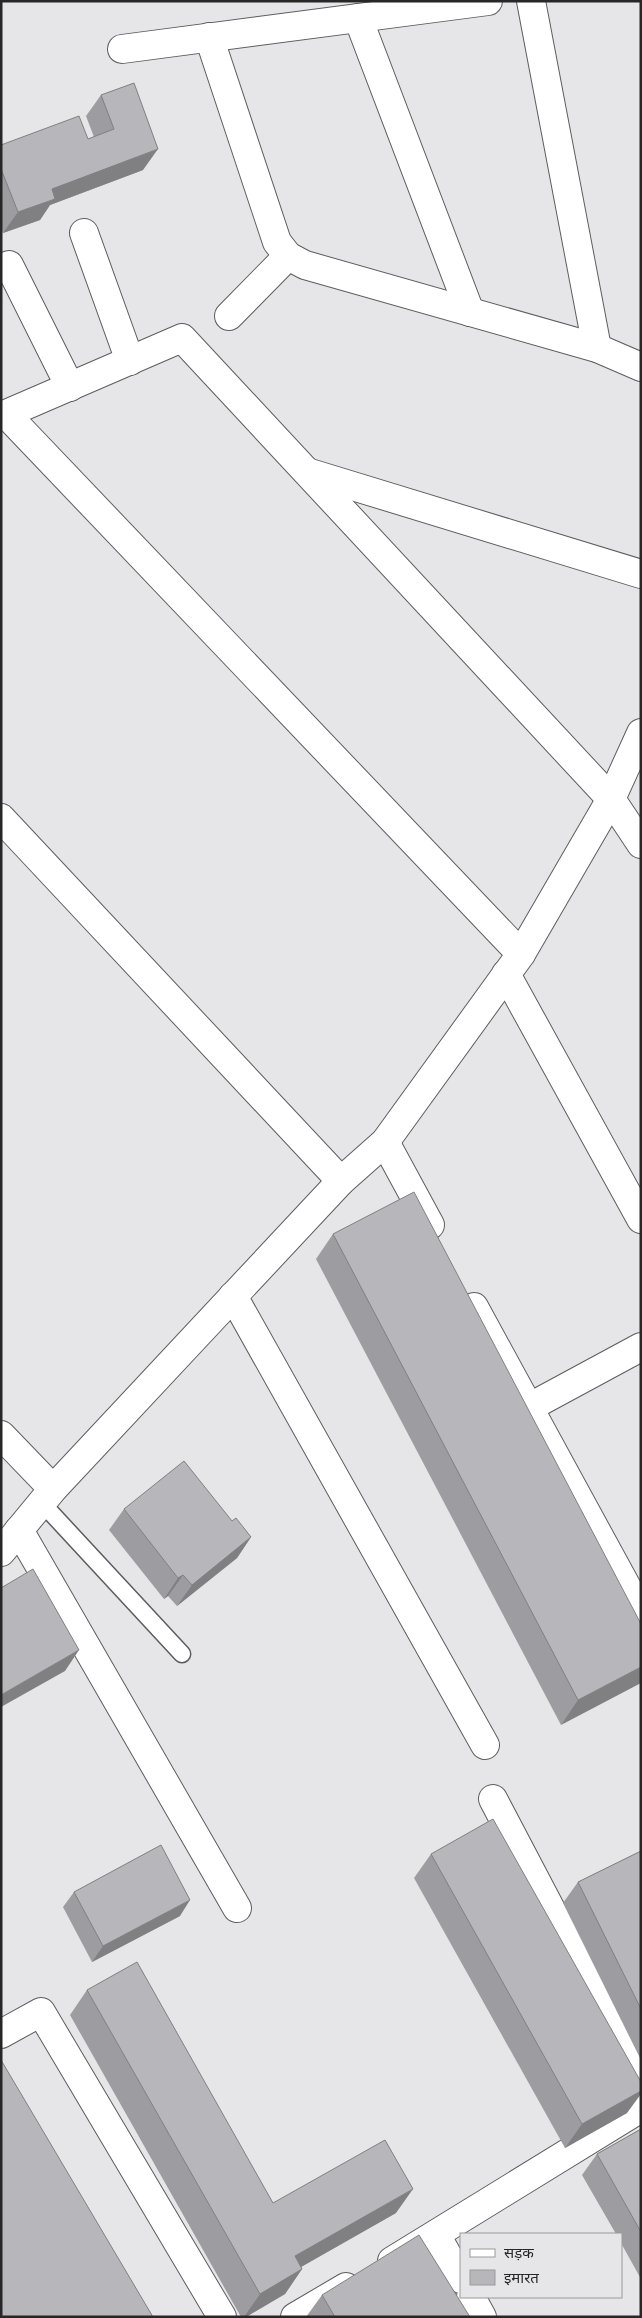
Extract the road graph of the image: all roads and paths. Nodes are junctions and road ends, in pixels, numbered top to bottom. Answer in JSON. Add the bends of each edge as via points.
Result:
{"nodes":[{"id":1,"x":488,"y":1,"type":"edge"},
{"id":2,"x":532,"y":1,"type":"edge"},
{"id":3,"x":358,"y":18,"type":"junction"},
{"id":4,"x":209,"y":37,"type":"junction"},
{"id":5,"x":122,"y":48,"type":"dead end"},
{"id":6,"x":84,"y":233,"type":"dead end"},
{"id":7,"x":288,"y":256,"type":"junction"},
{"id":8,"x":9,"y":264,"type":"dead end"},
{"id":9,"x":470,"y":312,"type":"junction"},
{"id":10,"x":229,"y":316,"type":"dead end"},
{"id":11,"x":596,"y":348,"type":"junction"},
{"id":12,"x":130,"y":361,"type":"junction"},
{"id":13,"x":641,"y":367,"type":"edge"},
{"id":14,"x":70,"y":387,"type":"junction"},
{"id":15,"x":308,"y":473,"type":"junction"},
{"id":16,"x":641,"y":574,"type":"edge"},
{"id":17,"x":641,"y":733,"type":"edge"},
{"id":18,"x":611,"y":799,"type":"junction"},
{"id":19,"x":1,"y":818,"type":"edge"},
{"id":20,"x":641,"y":844,"type":"edge"},
{"id":21,"x":513,"y":964,"type":"junction"},
{"id":22,"x":385,"y":1142,"type":"junction"},
{"id":23,"x":341,"y":1181,"type":"junction"},
{"id":24,"x":641,"y":1219,"type":"edge"},
{"id":25,"x":440,"y":1244,"type":"edge"},
{"id":26,"x":463,"y":1287,"type":"edge"},
{"id":27,"x":233,"y":1296,"type":"junction"},
{"id":28,"x":641,"y":1347,"type":"edge"},
{"id":29,"x":528,"y":1408,"type":"junction"},
{"id":30,"x":1,"y":1435,"type":"edge"},
{"id":31,"x":48,"y":1496,"type":"junction"},
{"id":32,"x":20,"y":1530,"type":"junction"},
{"id":33,"x":1,"y":1552,"type":"edge"},
{"id":34,"x":641,"y":1613,"type":"edge"},
{"id":35,"x":182,"y":1654,"type":"dead end"},
{"id":36,"x":485,"y":1745,"type":"dead end"},
{"id":37,"x":493,"y":1799,"type":"dead end"},
{"id":38,"x":237,"y":1908,"type":"dead end"},
{"id":39,"x":1,"y":2034,"type":"edge"},
{"id":40,"x":641,"y":2081,"type":"edge"},
{"id":41,"x":641,"y":2108,"type":"edge"},
{"id":42,"x":436,"y":2235,"type":"junction"},
{"id":43,"x":460,"y":2277,"type":"edge"},
{"id":44,"x":472,"y":2298,"type":"edge"},
{"id":45,"x":222,"y":2317,"type":"edge"},
{"id":46,"x":295,"y":2317,"type":"edge"},
{"id":47,"x":482,"y":2317,"type":"edge"}],
"edges":[{"from":1,"to":3,"type":"street"},
{"from":2,"to":11,"type":"street"},
{"from":3,"to":4,"type":"street"},
{"from":3,"to":9,"type":"street"},
{"from":4,"to":5,"type":"street"},
{"from":4,"to":7,"type":"street","via":[[277,242]]},
{"from":6,"to":12,"type":"street"},
{"from":7,"to":9,"type":"street","via":[[305,265]]},
{"from":7,"to":10,"type":"street"},
{"from":8,"to":14,"type":"street"},
{"from":9,"to":11,"type":"street"},
{"from":11,"to":13,"type":"street"},
{"from":12,"to":14,"type":"street"},
{"from":12,"to":15,"type":"street","via":[[182,338]]},
{"from":14,"to":21,"type":"street","via":[[6,414]]},
{"from":15,"to":16,"type":"street"},
{"from":15,"to":18,"type":"street"},
{"from":17,"to":18,"type":"street"},
{"from":18,"to":20,"type":"street"},
{"from":18,"to":21,"type":"street"},
{"from":19,"to":23,"type":"street"},
{"from":21,"to":22,"type":"street"},
{"from":21,"to":24,"type":"street"},
{"from":22,"to":23,"type":"street"},
{"from":22,"to":25,"type":"street"},
{"from":23,"to":27,"type":"street"},
{"from":26,"to":29,"type":"street"},
{"from":27,"to":31,"type":"street"},
{"from":27,"to":36,"type":"street"},
{"from":28,"to":29,"type":"street"},
{"from":29,"to":34,"type":"street"},
{"from":30,"to":31,"type":"street"},
{"from":31,"to":32,"type":"street"},
{"from":31,"to":35,"type":"lane"},
{"from":32,"to":33,"type":"street"},
{"from":32,"to":38,"type":"street"},
{"from":37,"to":40,"type":"street"},
{"from":39,"to":45,"type":"street","via":[[41,2012]]},
{"from":41,"to":42,"type":"street"},
{"from":42,"to":43,"type":"street"},
{"from":42,"to":46,"type":"street"},
{"from":44,"to":47,"type":"street"}]}
